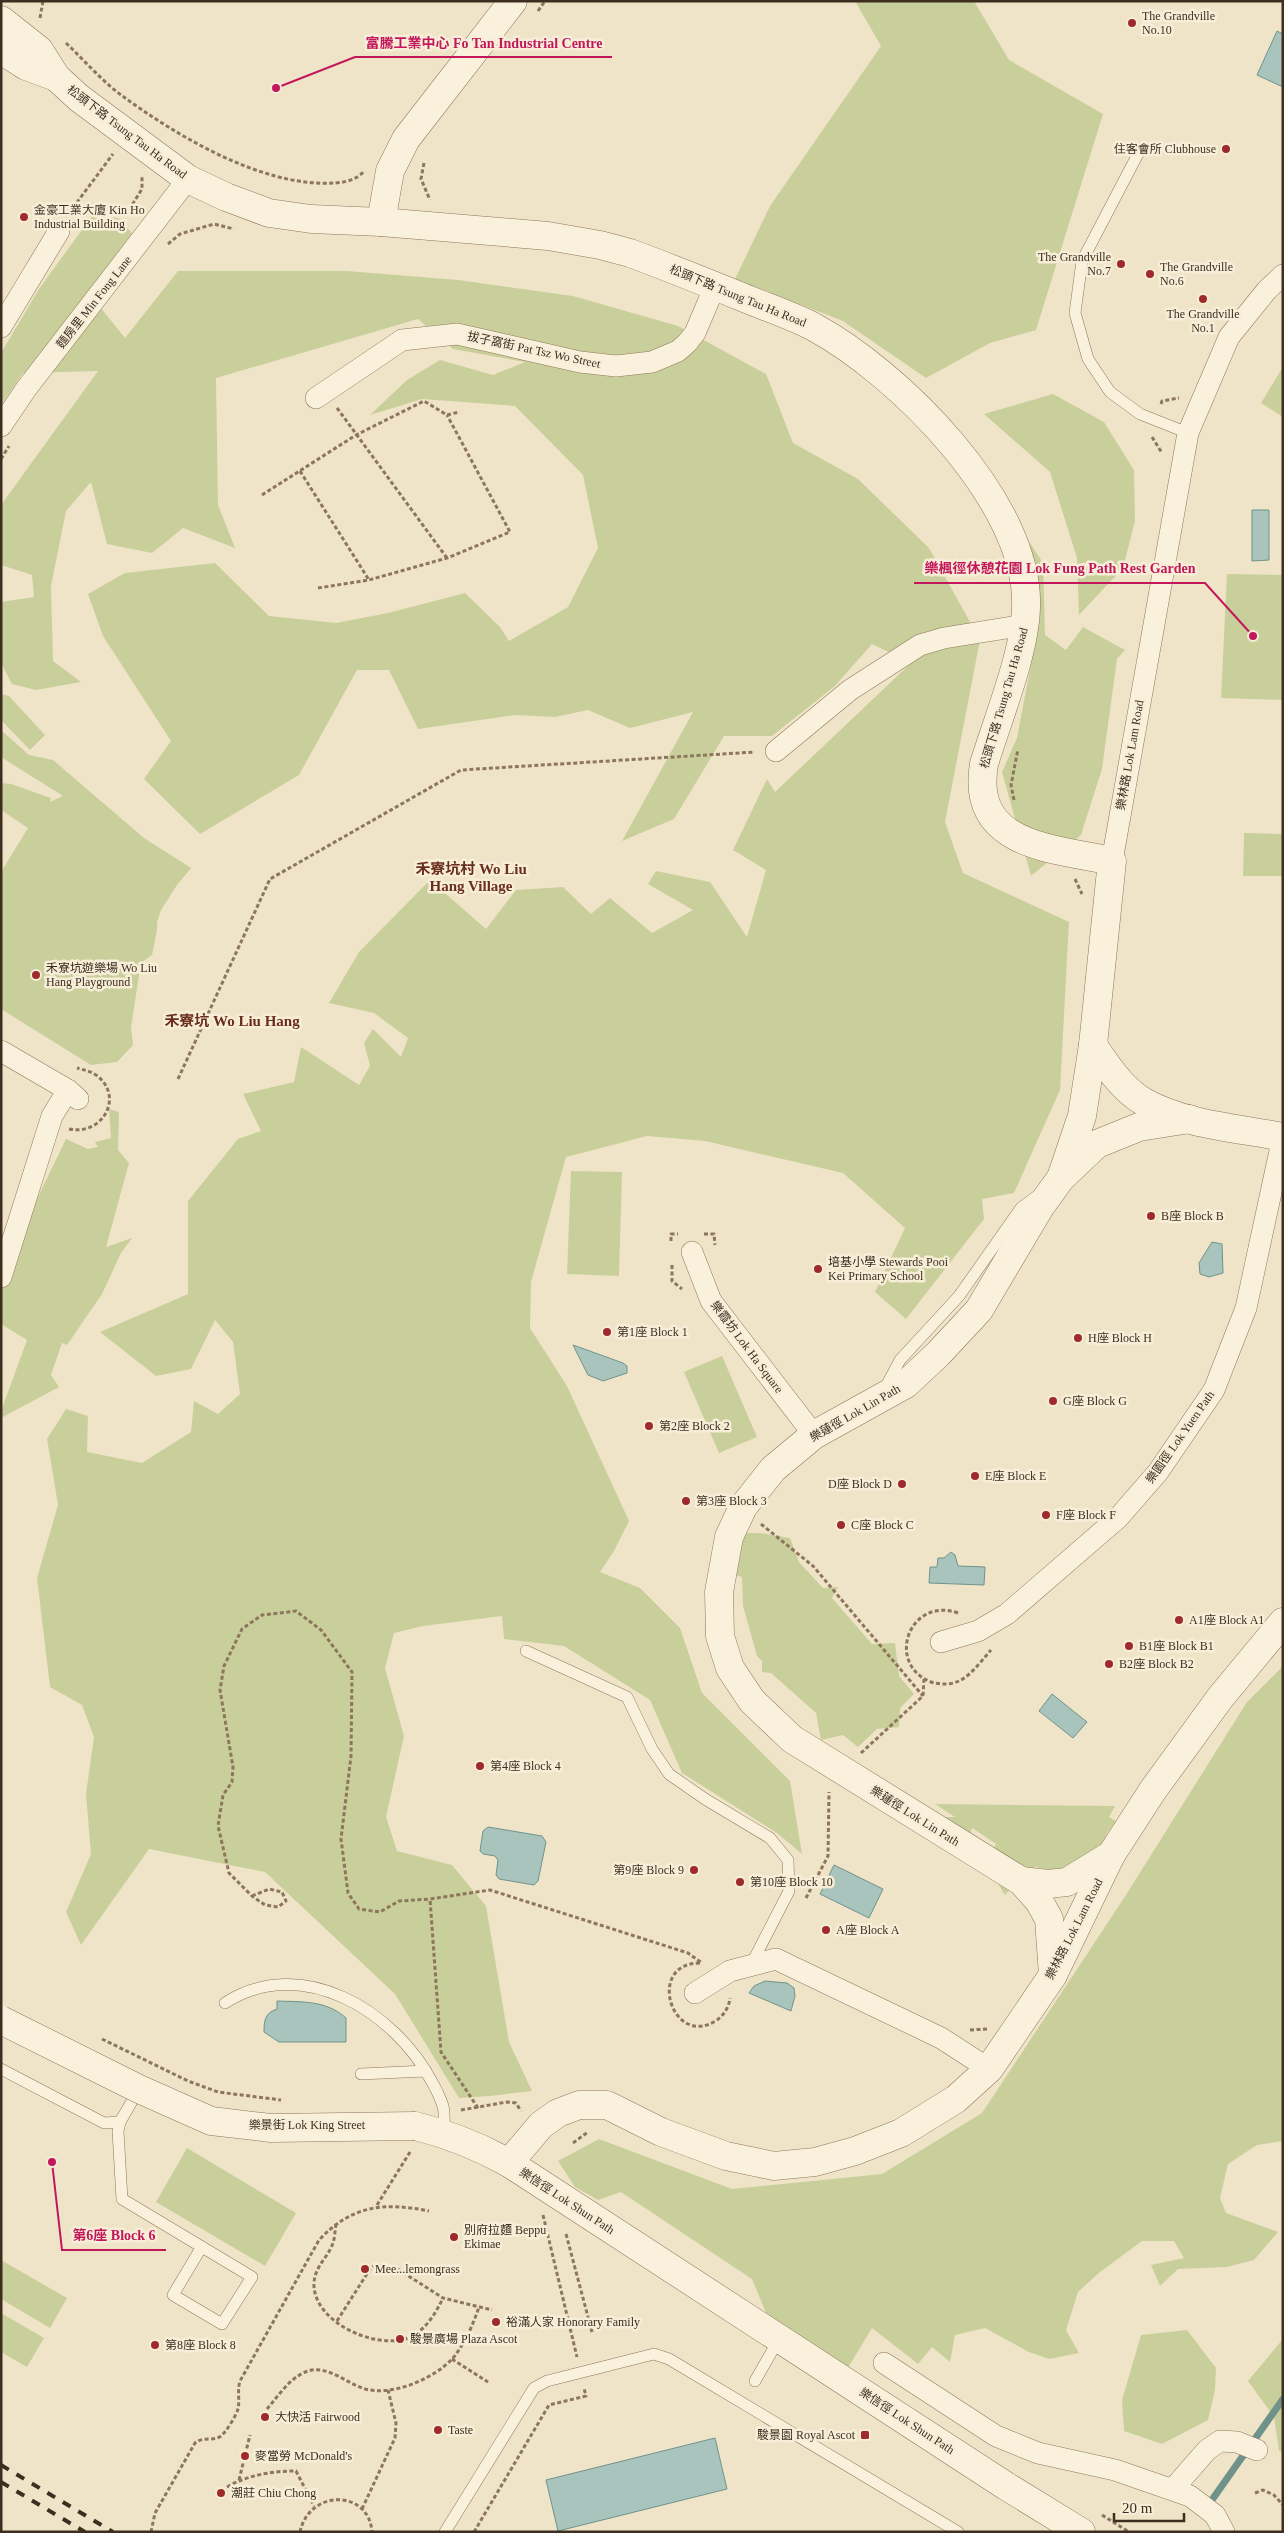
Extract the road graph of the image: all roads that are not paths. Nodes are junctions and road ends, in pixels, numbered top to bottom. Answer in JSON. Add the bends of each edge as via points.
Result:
{"nodes":[{"id":1,"x":523,"y":9,"type":"edge"},
{"id":2,"x":1,"y":20,"type":"edge"},
{"id":3,"x":1,"y":50,"type":"edge"},
{"id":4,"x":56,"y":77,"type":"junction"},
{"id":5,"x":1139,"y":152,"type":"dead end"},
{"id":6,"x":188,"y":179,"type":"junction"},
{"id":7,"x":381,"y":222,"type":"junction"},
{"id":8,"x":59,"y":230,"type":"road end"},
{"id":9,"x":1283,"y":275,"type":"edge"},
{"id":10,"x":715,"y":286,"type":"junction"},
{"id":11,"x":1,"y":327,"type":"edge"},
{"id":12,"x":321,"y":395,"type":"road end"},
{"id":13,"x":1188,"y":433,"type":"junction"},
{"id":14,"x":6,"y":435,"type":"edge"},
{"id":15,"x":1025,"y":625,"type":"junction"},
{"id":16,"x":776,"y":751,"type":"road end"},
{"id":17,"x":1112,"y":860,"type":"junction"},
{"id":18,"x":1093,"y":1045,"type":"junction"},
{"id":19,"x":1,"y":1051,"type":"edge"},
{"id":20,"x":1190,"y":1119,"type":"junction"},
{"id":21,"x":1283,"y":1137,"type":"edge"},
{"id":22,"x":1062,"y":1178,"type":"junction"},
{"id":23,"x":695,"y":1243,"type":"road end"},
{"id":24,"x":1,"y":1277,"type":"edge"},
{"id":25,"x":814,"y":1434,"type":"junction"},
{"id":26,"x":1283,"y":1622,"type":"edge"},
{"id":27,"x":941,"y":1642,"type":"dead end"},
{"id":28,"x":526,"y":1651,"type":"dead end"},
{"id":29,"x":1111,"y":1855,"type":"junction"},
{"id":30,"x":1020,"y":1881,"type":"junction"},
{"id":31,"x":752,"y":1963,"type":"junction"},
{"id":32,"x":1053,"y":1975,"type":"junction"},
{"id":33,"x":695,"y":1993,"type":"dead end"},
{"id":34,"x":225,"y":2003,"type":"dead end"},
{"id":35,"x":1,"y":2020,"type":"edge"},
{"id":36,"x":988,"y":2068,"type":"junction"},
{"id":37,"x":1,"y":2070,"type":"edge"},
{"id":38,"x":426,"y":2071,"type":"junction"},
{"id":39,"x":361,"y":2074,"type":"dead end"},
{"id":40,"x":138,"y":2089,"type":"junction"},
{"id":41,"x":120,"y":2122,"type":"junction"},
{"id":42,"x":104,"y":2123,"type":"junction"},
{"id":43,"x":444,"y":2133,"type":"junction"},
{"id":44,"x":117,"y":2141,"type":"junction"},
{"id":45,"x":508,"y":2163,"type":"junction"},
{"id":46,"x":201,"y":2248,"type":"junction"},
{"id":47,"x":779,"y":2339,"type":"junction"},
{"id":48,"x":884,"y":2363,"type":"dead end"},
{"id":49,"x":755,"y":2381,"type":"dead end"},
{"id":50,"x":1257,"y":2450,"type":"dead end"},
{"id":51,"x":1172,"y":2489,"type":"junction"},
{"id":52,"x":445,"y":2532,"type":"edge"},
{"id":53,"x":958,"y":2532,"type":"edge"},
{"id":54,"x":1081,"y":2532,"type":"edge"},
{"id":55,"x":1224,"y":2532,"type":"edge"}],
"edges":[{"from":1,"to":7,"type":"street","via":[[406,139],[390,171]]},
{"from":2,"to":4,"type":"street","name":"松頭下路 Tsung Tau Ha Road","via":[[39,50]]},
{"from":3,"to":4,"type":"street","name":"松頭下路 Tsung Tau Ha Road","via":[[26,66]]},
{"from":4,"to":6,"type":"street","name":"松頭下路 Tsung Tau Ha Road","via":[[93,109]]},
{"from":5,"to":13,"type":"lane","via":[[1082,261],[1075,313],[1088,359],[1110,392],[1140,414]]},
{"from":6,"to":7,"type":"street","name":"松頭下路 Tsung Tau Ha Road","via":[[269,213],[311,219]]},
{"from":6,"to":14,"type":"street","name":"麵房里 Min Fong Lane","via":[[32,382]]},
{"from":7,"to":10,"type":"street","name":"松頭下路 Tsung Tau Ha Road","via":[[573,239],[630,253]]},
{"from":8,"to":11,"type":"street"},
{"from":9,"to":13,"type":"street","name":"樂林路 Lok Lam Road","via":[[1229,338]]},
{"from":10,"to":12,"type":"street","name":"拔子窩街 Pat Tsz Wo Street","via":[[698,327],[687,343],[678,351],[652,362],[616,366],[580,362],[457,334],[402,340]]},
{"from":10,"to":15,"type":"street","name":"松頭下路 Tsung Tau Ha Road","via":[[790,316],[834,340],[902,393],[939,430],[987,492],[1011,534],[1024,578]]},
{"from":13,"to":17,"type":"street","name":"樂林路 Lok Lam Road"},
{"from":15,"to":16,"type":"street","via":[[920,645],[850,690]]},
{"from":15,"to":17,"type":"street","name":"松頭下路 Tsung Tau Ha Road","via":[[984,764],[984,800],[994,821],[1012,836],[1038,845]]},
{"from":17,"to":18,"type":"street","name":"樂林路 Lok Lam Road"},
{"from":18,"to":20,"type":"street","via":[[1114,1075],[1144,1102]]},
{"from":18,"to":22,"type":"street","name":"樂蓮徑 Lok Lin Path","via":[[1082,1116]]},
{"from":19,"to":24,"type":"street","via":[[73,1095],[52,1116]]},
{"from":20,"to":21,"type":"street"},
{"from":20,"to":22,"type":"street","name":"樂蓮徑 Lok Lin Path","via":[[1139,1127],[1096,1144]]},
{"from":21,"to":27,"type":"street","name":"樂園徑 Lok Yuen Path","via":[[1246,1308],[1214,1390],[1158,1472],[1111,1524],[1007,1614],[978,1631]]},
{"from":22,"to":25,"type":"street","name":"樂蓮徑 Lok Lin Path","via":[[1040,1207],[979,1310],[938,1354],[906,1384]]},
{"from":23,"to":25,"type":"street","name":"樂霞坊 Lok Ha Square","via":[[711,1301]]},
{"from":25,"to":30,"type":"street","name":"樂蓮徑 Lok Lin Path","via":[[773,1469],[743,1507],[729,1537],[719,1592],[720,1636],[730,1668],[752,1702],[792,1739]]},
{"from":26,"to":29,"type":"street","name":"樂林路 Lok Lam Road","via":[[1183,1747]]},
{"from":28,"to":31,"type":"lane","via":[[627,1697],[652,1749],[669,1774],[770,1838],[788,1860],[789,1890]]},
{"from":29,"to":30,"type":"street","name":"樂蓮徑 Lok Lin Path","via":[[1067,1882]]},
{"from":29,"to":32,"type":"street","name":"樂林路 Lok Lam Road"},
{"from":30,"to":32,"type":"street","name":"樂蓮徑 Lok Lin Path","via":[[1040,1901],[1050,1919]]},
{"from":31,"to":33,"type":"street","via":[[730,1970]]},
{"from":31,"to":36,"type":"street","via":[[776,1959],[787,1963],[942,2038]]},
{"from":32,"to":36,"type":"street","name":"樂林路 Lok Lam Road"},
{"from":34,"to":38,"type":"lane","via":[[253,1988],[270,1985],[306,1987],[334,1994],[360,2005],[391,2027]]},
{"from":35,"to":40,"type":"street","name":"樂景街 Lok King Street","bridge":true},
{"from":36,"to":45,"type":"street","name":"樂信徑 Lok Shun Path","via":[[956,2099],[901,2133],[815,2162],[774,2166],[726,2156],[661,2132],[606,2105],[579,2105],[558,2113],[541,2125]]},
{"from":37,"to":42,"type":"lane"},
{"from":38,"to":39,"type":"lane"},
{"from":38,"to":43,"type":"lane","via":[[443,2106]]},
{"from":40,"to":41,"type":"lane"},
{"from":40,"to":43,"type":"street","name":"樂景街 Lok King Street","bridge":true,"via":[[211,2120],[242,2126],[413,2138]]},
{"from":41,"to":42,"type":"lane"},
{"from":41,"to":44,"type":"lane"},
{"from":42,"to":44,"type":"lane"},
{"from":43,"to":45,"type":"street","name":"樂景街 Lok King Street"},
{"from":44,"to":46,"type":"lane","via":[[122,2200]]},
{"from":45,"to":47,"type":"street","name":"樂信徑 Lok Shun Path"},
{"from":46,"to":46,"type":"lane","via":[[252,2277],[222,2324],[173,2295]]},
{"from":47,"to":49,"type":"lane"},
{"from":47,"to":54,"type":"street","name":"樂信徑 Lok Shun Path"},
{"from":48,"to":51,"type":"street","via":[[996,2436],[1038,2454],[1116,2470]]},
{"from":50,"to":51,"type":"street","via":[[1237,2442],[1220,2440],[1206,2450]]},
{"from":51,"to":55,"type":"street","via":[[1206,2507],[1215,2515]]},
{"from":52,"to":53,"type":"lane","via":[[529,2393],[540,2384],[644,2356],[662,2356]]}]}
